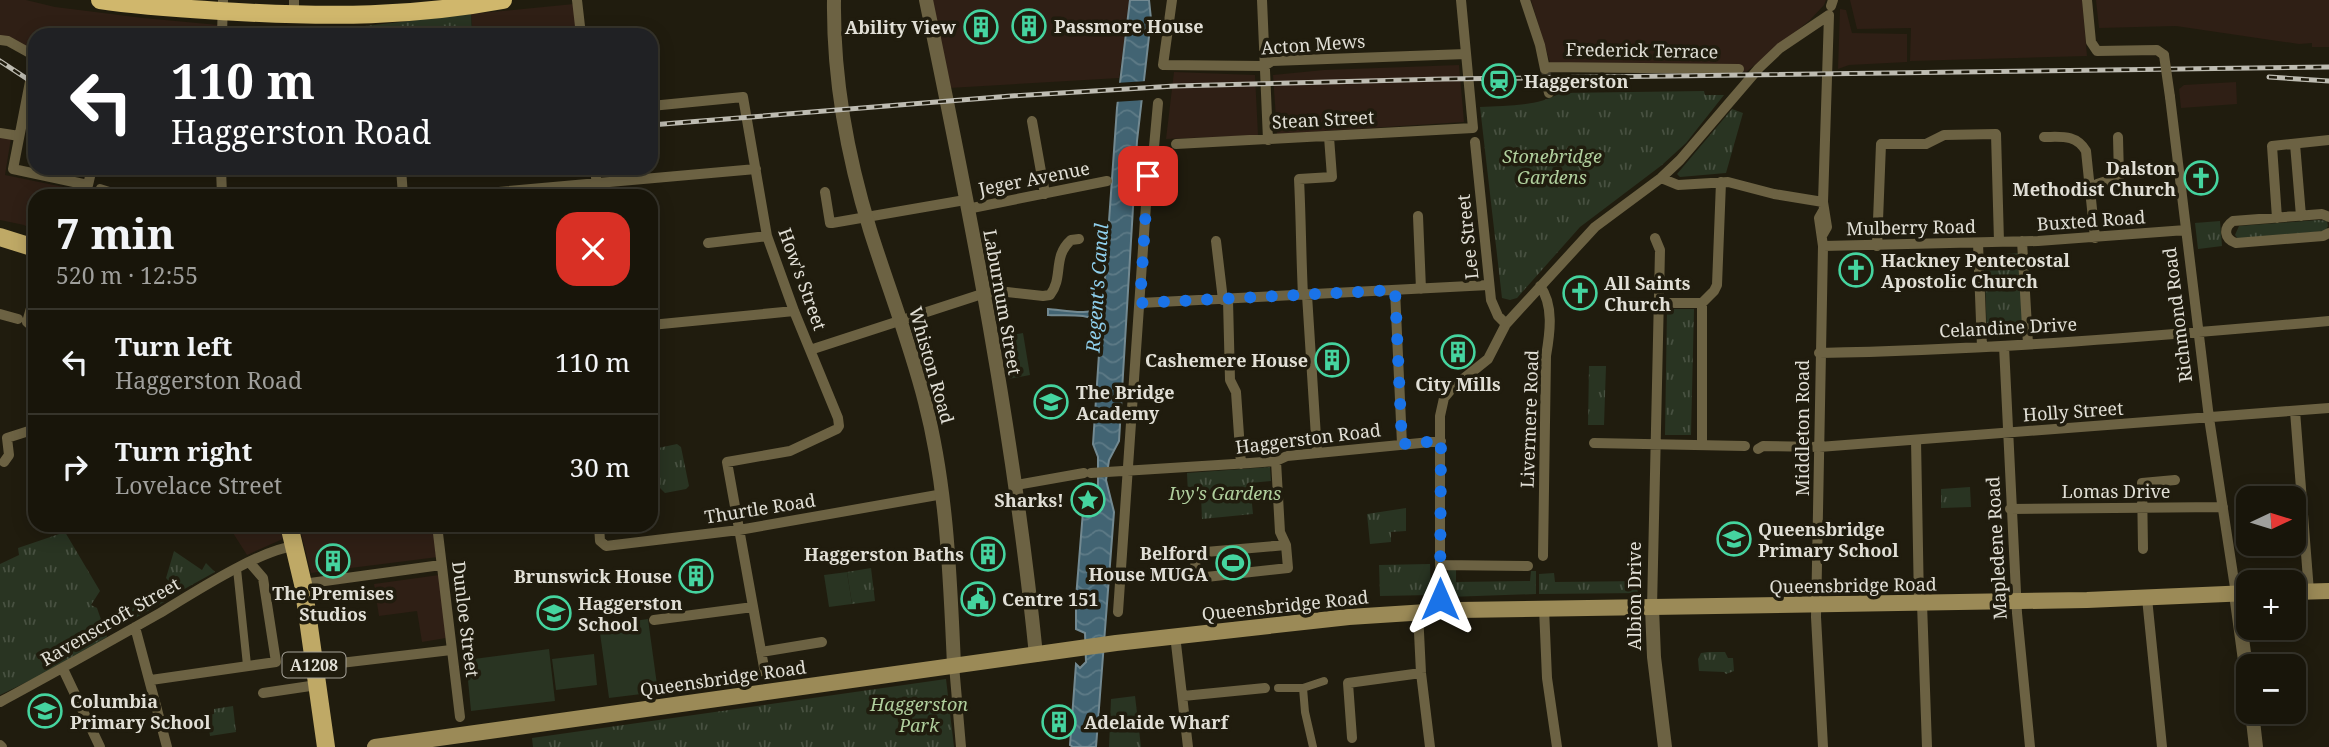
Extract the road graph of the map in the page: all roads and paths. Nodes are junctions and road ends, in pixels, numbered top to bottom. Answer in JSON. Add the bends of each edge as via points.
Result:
{"nodes":[{"id":1,"x":100,"y":0,"type":"edge"},
{"id":2,"x":503,"y":0,"type":"edge"},
{"id":3,"x":577,"y":0,"type":"edge"},
{"id":4,"x":834,"y":0,"type":"edge"},
{"id":5,"x":926,"y":0,"type":"edge"},
{"id":6,"x":1172,"y":0,"type":"edge"},
{"id":7,"x":1262,"y":0,"type":"edge"},
{"id":8,"x":1461,"y":0,"type":"edge"},
{"id":9,"x":1525,"y":0,"type":"edge"},
{"id":10,"x":2087,"y":0,"type":"edge"},
{"id":11,"x":119,"y":1,"type":"edge"},
{"id":12,"x":177,"y":4,"type":"edge"},
{"id":13,"x":223,"y":6,"type":"edge"},
{"id":14,"x":1831,"y":7,"type":"edge"},
{"id":15,"x":294,"y":8,"type":"edge"},
{"id":16,"x":222,"y":28,"type":"edge"},
{"id":17,"x":580,"y":28,"type":"edge"},
{"id":18,"x":0,"y":40,"type":"edge"},
{"id":19,"x":28,"y":52,"type":"edge"},
{"id":20,"x":1466,"y":54,"type":"junction"},
{"id":21,"x":1264,"y":66,"type":"junction"},
{"id":22,"x":1739,"y":69,"type":"dead end"},
{"id":23,"x":28,"y":91,"type":"edge"},
{"id":24,"x":1158,"y":103,"type":"dead end"},
{"id":25,"x":658,"y":105,"type":"edge"},
{"id":26,"x":1032,"y":121,"type":"dead end"},
{"id":27,"x":0,"y":133,"type":"edge"},
{"id":28,"x":19,"y":136,"type":"junction"},
{"id":29,"x":1329,"y":137,"type":"junction"},
{"id":30,"x":2044,"y":137,"type":"dead end"},
{"id":31,"x":2118,"y":137,"type":"dead end"},
{"id":32,"x":1268,"y":140,"type":"junction"},
{"id":33,"x":2329,"y":140,"type":"edge"},
{"id":34,"x":1475,"y":142,"type":"dead end"},
{"id":35,"x":2295,"y":144,"type":"junction"},
{"id":36,"x":1154,"y":147,"type":"junction"},
{"id":37,"x":756,"y":169,"type":"junction"},
{"id":38,"x":28,"y":173,"type":"edge"},
{"id":39,"x":37,"y":175,"type":"edge"},
{"id":40,"x":90,"y":175,"type":"edge"},
{"id":41,"x":1661,"y":178,"type":"junction"},
{"id":42,"x":1107,"y":181,"type":"dead end"},
{"id":43,"x":1721,"y":182,"type":"junction"},
{"id":44,"x":100,"y":188,"type":"dead end"},
{"id":45,"x":103,"y":189,"type":"edge"},
{"id":46,"x":605,"y":189,"type":"edge"},
{"id":47,"x":825,"y":192,"type":"dead end"},
{"id":48,"x":2091,"y":192,"type":"junction"},
{"id":49,"x":1045,"y":194,"type":"junction"},
{"id":50,"x":966,"y":205,"type":"junction"},
{"id":51,"x":1823,"y":206,"type":"junction"},
{"id":52,"x":1418,"y":216,"type":"dead end"},
{"id":53,"x":2301,"y":216,"type":"junction"},
{"id":54,"x":2329,"y":217,"type":"edge"},
{"id":55,"x":867,"y":218,"type":"junction"},
{"id":56,"x":2277,"y":218,"type":"junction"},
{"id":57,"x":2186,"y":230,"type":"junction"},
{"id":58,"x":2329,"y":233,"type":"edge"},
{"id":59,"x":767,"y":236,"type":"junction"},
{"id":60,"x":0,"y":237,"type":"edge"},
{"id":61,"x":1655,"y":238,"type":"dead end"},
{"id":62,"x":2095,"y":238,"type":"junction"},
{"id":63,"x":1079,"y":239,"type":"dead end"},
{"id":64,"x":1823,"y":240,"type":"junction"},
{"id":65,"x":1216,"y":241,"type":"dead end"},
{"id":66,"x":2022,"y":241,"type":"junction"},
{"id":67,"x":1999,"y":242,"type":"junction"},
{"id":68,"x":709,"y":243,"type":"dead end"},
{"id":69,"x":1978,"y":243,"type":"junction"},
{"id":70,"x":28,"y":246,"type":"edge"},
{"id":71,"x":1877,"y":246,"type":"junction"},
{"id":72,"x":1489,"y":285,"type":"junction"},
{"id":73,"x":1540,"y":286,"type":"junction"},
{"id":74,"x":1421,"y":289,"type":"junction"},
{"id":75,"x":1395,"y":290,"type":"junction"},
{"id":76,"x":982,"y":295,"type":"junction"},
{"id":77,"x":1305,"y":295,"type":"junction"},
{"id":78,"x":1226,"y":300,"type":"junction"},
{"id":79,"x":1140,"y":303,"type":"junction"},
{"id":80,"x":1659,"y":303,"type":"junction"},
{"id":81,"x":1702,"y":303,"type":"junction"},
{"id":82,"x":794,"y":311,"type":"junction"},
{"id":83,"x":0,"y":314,"type":"edge"},
{"id":84,"x":899,"y":320,"type":"junction"},
{"id":85,"x":2329,"y":321,"type":"edge"},
{"id":86,"x":27,"y":323,"type":"edge"},
{"id":87,"x":1506,"y":324,"type":"junction"},
{"id":88,"x":658,"y":325,"type":"edge"},
{"id":89,"x":2198,"y":333,"type":"junction"},
{"id":90,"x":2028,"y":344,"type":"junction"},
{"id":91,"x":2004,"y":346,"type":"junction"},
{"id":92,"x":1982,"y":347,"type":"junction"},
{"id":93,"x":810,"y":350,"type":"junction"},
{"id":94,"x":1819,"y":354,"type":"junction"},
{"id":95,"x":2329,"y":408,"type":"edge"},
{"id":96,"x":2295,"y":411,"type":"junction"},
{"id":97,"x":2209,"y":418,"type":"junction"},
{"id":98,"x":28,"y":431,"type":"edge"},
{"id":99,"x":2009,"y":433,"type":"junction"},
{"id":100,"x":1916,"y":440,"type":"junction"},
{"id":101,"x":1441,"y":441,"type":"junction"},
{"id":102,"x":1594,"y":443,"type":"dead end"},
{"id":103,"x":1402,"y":444,"type":"junction"},
{"id":104,"x":1655,"y":444,"type":"junction"},
{"id":105,"x":1702,"y":445,"type":"junction"},
{"id":106,"x":1745,"y":446,"type":"dead end"},
{"id":107,"x":1818,"y":447,"type":"junction"},
{"id":108,"x":1758,"y":449,"type":"dead end"},
{"id":109,"x":1317,"y":453,"type":"junction"},
{"id":110,"x":7,"y":459,"type":"dead end"},
{"id":111,"x":1276,"y":461,"type":"junction"},
{"id":112,"x":1241,"y":464,"type":"junction"},
{"id":113,"x":1128,"y":471,"type":"junction"},
{"id":114,"x":2175,"y":480,"type":"dead end"},
{"id":115,"x":1016,"y":485,"type":"junction"},
{"id":116,"x":943,"y":494,"type":"junction"},
{"id":117,"x":2142,"y":508,"type":"junction"},
{"id":118,"x":2223,"y":508,"type":"junction"},
{"id":119,"x":2010,"y":509,"type":"junction"},
{"id":120,"x":739,"y":530,"type":"junction"},
{"id":121,"x":291,"y":532,"type":"edge"},
{"id":122,"x":438,"y":532,"type":"edge"},
{"id":123,"x":599,"y":532,"type":"edge"},
{"id":124,"x":1286,"y":545,"type":"junction"},
{"id":125,"x":295,"y":547,"type":"junction"},
{"id":126,"x":2143,"y":549,"type":"dead end"},
{"id":127,"x":1543,"y":556,"type":"dead end"},
{"id":128,"x":250,"y":563,"type":"junction"},
{"id":129,"x":441,"y":565,"type":"junction"},
{"id":130,"x":1440,"y":565,"type":"junction"},
{"id":131,"x":1528,"y":566,"type":"dead end"},
{"id":132,"x":237,"y":569,"type":"junction"},
{"id":133,"x":2237,"y":570,"type":"edge"},
{"id":134,"x":2301,"y":570,"type":"edge"},
{"id":135,"x":303,"y":584,"type":"junction"},
{"id":136,"x":2329,"y":591,"type":"edge"},
{"id":137,"x":2306,"y":592,"type":"edge"},
{"id":138,"x":2236,"y":593,"type":"edge"},
{"id":139,"x":2147,"y":598,"type":"junction"},
{"id":140,"x":2016,"y":601,"type":"junction"},
{"id":141,"x":1921,"y":603,"type":"junction"},
{"id":142,"x":1816,"y":604,"type":"junction"},
{"id":143,"x":753,"y":607,"type":"junction"},
{"id":144,"x":1544,"y":608,"type":"junction"},
{"id":145,"x":1652,"y":608,"type":"junction"},
{"id":146,"x":1440,"y":611,"type":"junction"},
{"id":147,"x":1118,"y":612,"type":"dead end"},
{"id":148,"x":1418,"y":612,"type":"junction"},
{"id":149,"x":654,"y":620,"type":"dead end"},
{"id":150,"x":135,"y":627,"type":"junction"},
{"id":151,"x":1175,"y":635,"type":"junction"},
{"id":152,"x":822,"y":642,"type":"dead end"},
{"id":153,"x":452,"y":650,"type":"junction"},
{"id":154,"x":761,"y":652,"type":"junction"},
{"id":155,"x":1044,"y":654,"type":"junction"},
{"id":156,"x":247,"y":665,"type":"junction"},
{"id":157,"x":954,"y":665,"type":"junction"},
{"id":158,"x":314,"y":666,"type":"junction"},
{"id":159,"x":63,"y":669,"type":"junction"},
{"id":160,"x":765,"y":673,"type":"dead end"},
{"id":161,"x":1421,"y":673,"type":"junction"},
{"id":162,"x":151,"y":680,"type":"junction"},
{"id":163,"x":1324,"y":681,"type":"dead end"},
{"id":164,"x":317,"y":685,"type":"junction"},
{"id":165,"x":1265,"y":688,"type":"dead end"},
{"id":166,"x":1278,"y":688,"type":"dead end"},
{"id":167,"x":1303,"y":688,"type":"junction"},
{"id":168,"x":263,"y":693,"type":"dead end"},
{"id":169,"x":1183,"y":696,"type":"junction"},
{"id":170,"x":0,"y":702,"type":"edge"},
{"id":171,"x":460,"y":717,"type":"dead end"},
{"id":172,"x":2253,"y":724,"type":"edge"},
{"id":173,"x":1352,"y":738,"type":"dead end"},
{"id":174,"x":100,"y":747,"type":"edge"},
{"id":175,"x":167,"y":747,"type":"edge"},
{"id":176,"x":326,"y":747,"type":"edge"},
{"id":177,"x":375,"y":747,"type":"edge"},
{"id":178,"x":961,"y":747,"type":"edge"},
{"id":179,"x":1188,"y":747,"type":"edge"},
{"id":180,"x":1313,"y":747,"type":"edge"},
{"id":181,"x":1430,"y":747,"type":"edge"},
{"id":182,"x":1557,"y":747,"type":"edge"},
{"id":183,"x":1665,"y":747,"type":"edge"},
{"id":184,"x":1823,"y":747,"type":"edge"},
{"id":185,"x":1927,"y":747,"type":"edge"},
{"id":186,"x":2030,"y":747,"type":"edge"},
{"id":187,"x":2162,"y":747,"type":"edge"},
{"id":188,"x":2256,"y":747,"type":"edge"}],
"edges":[{"from":1,"to":11,"type":"highway"},
{"from":2,"to":15,"type":"highway","via":[[396,15]]},
{"from":3,"to":17,"type":"street"},
{"from":4,"to":55,"type":"street","name":"Whiston Road","via":[[837,88]]},
{"from":5,"to":50,"type":"street","name":"Laburnum Street"},
{"from":6,"to":21,"type":"street","name":"Acton Mews","via":[[1163,65]]},
{"from":7,"to":21,"type":"street"},
{"from":8,"to":20,"type":"street"},
{"from":9,"to":22,"type":"street","name":"Frederick Terrace","via":[[1545,68]]},
{"from":10,"to":57,"type":"street","name":"Richmond Road","bridge":true,"via":[[2091,42],[2097,51],[2161,52]]},
{"from":11,"to":12,"type":"highway"},
{"from":12,"to":13,"type":"highway"},
{"from":13,"to":15,"type":"highway"},
{"from":13,"to":16,"type":"street"},
{"from":14,"to":41,"type":"street","via":[[1768,59]]},
{"from":14,"to":51,"type":"street","name":"Middleton Road"},
{"from":18,"to":19,"type":"street"},
{"from":20,"to":21,"type":"street","name":"Acton Mews","via":[[1272,61]]},
{"from":20,"to":29,"type":"street","name":"Stean Street","via":[[1473,128]]},
{"from":21,"to":32,"type":"street"},
{"from":23,"to":28,"type":"street"},
{"from":24,"to":36,"type":"street"},
{"from":25,"to":37,"type":"street","name":"How's Street","via":[[743,97]]},
{"from":26,"to":49,"type":"street"},
{"from":27,"to":28,"type":"street"},
{"from":28,"to":38,"type":"street","via":[[13,169]]},
{"from":29,"to":32,"type":"street","name":"Stean Street"},
{"from":29,"to":77,"type":"street","via":[[1332,177],[1299,179]]},
{"from":30,"to":48,"type":"street","via":[[2066,136],[2080,142],[2088,157]]},
{"from":31,"to":48,"type":"street","via":[[2119,177],[2097,184]]},
{"from":32,"to":36,"type":"street","name":"Stean Street"},
{"from":33,"to":35,"type":"street"},
{"from":34,"to":72,"type":"street","name":"Lee Street"},
{"from":35,"to":53,"type":"street"},
{"from":35,"to":56,"type":"street","via":[[2272,146]]},
{"from":36,"to":79,"type":"street"},
{"from":37,"to":46,"type":"street"},
{"from":37,"to":59,"type":"street","name":"How's Street"},
{"from":39,"to":40,"type":"street","via":[[88,185]]},
{"from":41,"to":43,"type":"street","via":[[1678,185]]},
{"from":41,"to":73,"type":"street","via":[[1595,226]]},
{"from":42,"to":49,"type":"street","name":"Jeger Avenue"},
{"from":43,"to":51,"type":"street"},
{"from":43,"to":81,"type":"street","via":[[1717,285]]},
{"from":44,"to":45,"type":"street"},
{"from":47,"to":55,"type":"street","name":"Jeger Avenue","via":[[830,223]]},
{"from":48,"to":62,"type":"street"},
{"from":49,"to":50,"type":"street","name":"Jeger Avenue"},
{"from":50,"to":55,"type":"street","name":"Jeger Avenue"},
{"from":50,"to":76,"type":"street","name":"Laburnum Street"},
{"from":51,"to":64,"type":"street","name":"Middleton Road","via":[[1827,227]]},
{"from":52,"to":74,"type":"street"},
{"from":53,"to":54,"type":"street"},
{"from":53,"to":56,"type":"street"},
{"from":55,"to":84,"type":"street","name":"Whiston Road"},
{"from":56,"to":58,"type":"street","via":[[2233,221],[2226,229],[2227,238],[2236,243]]},
{"from":57,"to":62,"type":"street","name":"Buxted Road"},
{"from":57,"to":89,"type":"street","name":"Richmond Road"},
{"from":59,"to":68,"type":"street"},
{"from":59,"to":82,"type":"street","name":"How's Street"},
{"from":60,"to":70,"type":"main road"},
{"from":61,"to":80,"type":"street","via":[[1660,250]]},
{"from":62,"to":66,"type":"street","name":"Buxted Road"},
{"from":63,"to":76,"type":"street","via":[[1071,240],[1060,254],[1050,295]]},
{"from":64,"to":71,"type":"street","name":"Mulberry Road"},
{"from":64,"to":94,"type":"street","name":"Middleton Road"},
{"from":65,"to":78,"type":"street"},
{"from":66,"to":67,"type":"street","name":"Buxted Road"},
{"from":66,"to":90,"type":"street"},
{"from":67,"to":69,"type":"street","name":"Mulberry Road"},
{"from":67,"to":71,"type":"street","via":[[1996,134],[1944,135],[1931,144],[1881,144]]},
{"from":69,"to":71,"type":"street","name":"Mulberry Road"},
{"from":69,"to":92,"type":"street"},
{"from":72,"to":74,"type":"street"},
{"from":72,"to":87,"type":"street","name":"Lee Street","via":[[1493,308]]},
{"from":73,"to":87,"type":"street"},
{"from":73,"to":127,"type":"street","name":"Livermere Road","via":[[1549,307]]},
{"from":74,"to":75,"type":"street"},
{"from":75,"to":77,"type":"street"},
{"from":75,"to":103,"type":"street"},
{"from":76,"to":84,"type":"street"},
{"from":76,"to":115,"type":"street","name":"Laburnum Street"},
{"from":77,"to":78,"type":"street"},
{"from":77,"to":109,"type":"street"},
{"from":78,"to":79,"type":"street"},
{"from":78,"to":112,"type":"street"},
{"from":79,"to":113,"type":"street"},
{"from":80,"to":81,"type":"street"},
{"from":80,"to":104,"type":"street","name":"Albion Drive"},
{"from":81,"to":105,"type":"street"},
{"from":82,"to":88,"type":"street"},
{"from":82,"to":93,"type":"street","name":"How's Street"},
{"from":83,"to":86,"type":"street"},
{"from":84,"to":93,"type":"street"},
{"from":84,"to":116,"type":"street","name":"Whiston Road","via":[[926,403]]},
{"from":85,"to":89,"type":"street","name":"Celandine Drive"},
{"from":87,"to":101,"type":"street","via":[[1492,355],[1444,398]]},
{"from":89,"to":90,"type":"street","name":"Celandine Drive"},
{"from":89,"to":97,"type":"street","name":"Richmond Road"},
{"from":90,"to":91,"type":"street","name":"Celandine Drive"},
{"from":91,"to":92,"type":"street","name":"Celandine Drive"},
{"from":91,"to":99,"type":"street","name":"Mapledene Road"},
{"from":92,"to":94,"type":"street","name":"Celandine Drive"},
{"from":93,"to":120,"type":"street","name":"How's Street","via":[[839,426],[798,449],[727,462]]},
{"from":94,"to":107,"type":"street","name":"Middleton Road"},
{"from":95,"to":96,"type":"street","name":"Holly Street"},
{"from":96,"to":97,"type":"street","name":"Holly Street"},
{"from":96,"to":134,"type":"street"},
{"from":97,"to":99,"type":"street","name":"Holly Street"},
{"from":97,"to":118,"type":"street","name":"Richmond Road"},
{"from":98,"to":110,"type":"street","via":[[7,438]]},
{"from":99,"to":100,"type":"street","name":"Holly Street"},
{"from":99,"to":119,"type":"street","name":"Mapledene Road"},
{"from":100,"to":107,"type":"street","name":"Holly Street"},
{"from":100,"to":141,"type":"street"},
{"from":101,"to":103,"type":"street","name":"Haggerston Road"},
{"from":101,"to":130,"type":"street"},
{"from":102,"to":104,"type":"street"},
{"from":103,"to":109,"type":"street","name":"Haggerston Road"},
{"from":104,"to":105,"type":"street"},
{"from":104,"to":145,"type":"street","name":"Albion Drive"},
{"from":105,"to":106,"type":"street"},
{"from":107,"to":108,"type":"street","name":"Holly Street"},
{"from":107,"to":142,"type":"street","name":"Middleton Road"},
{"from":109,"to":111,"type":"street","name":"Haggerston Road"},
{"from":111,"to":112,"type":"street","name":"Haggerston Road"},
{"from":111,"to":124,"type":"street","via":[[1280,532]]},
{"from":112,"to":113,"type":"street","name":"Haggerston Road"},
{"from":113,"to":115,"type":"street","name":"Haggerston Road"},
{"from":113,"to":147,"type":"street"},
{"from":114,"to":117,"type":"street","via":[[2142,483]]},
{"from":115,"to":155,"type":"street","name":"Laburnum Street"},
{"from":116,"to":120,"type":"street","name":"Thurtle Road"},
{"from":116,"to":157,"type":"street","name":"Whiston Road"},
{"from":117,"to":118,"type":"street","name":"Lomas Drive"},
{"from":117,"to":119,"type":"street","name":"Lomas Drive"},
{"from":117,"to":126,"type":"street"},
{"from":118,"to":133,"type":"street","name":"Richmond Road"},
{"from":119,"to":140,"type":"street","name":"Mapledene Road"},
{"from":120,"to":123,"type":"street","name":"Thurtle Road","via":[[606,546]]},
{"from":120,"to":143,"type":"street"},
{"from":121,"to":125,"type":"main road","number":"A1208"},
{"from":122,"to":129,"type":"street","name":"Dunloe Street"},
{"from":124,"to":124,"type":"street","via":[[1288,568],[1196,578],[1194,553]]},
{"from":125,"to":128,"type":"street","name":"Ravenscroft Street","via":[[278,549]]},
{"from":125,"to":135,"type":"main road","number":"A1208"},
{"from":128,"to":132,"type":"street","name":"Ravenscroft Street"},
{"from":128,"to":156,"type":"street","via":[[263,578],[276,662]]},
{"from":129,"to":135,"type":"street"},
{"from":129,"to":153,"type":"street","name":"Dunloe Street"},
{"from":130,"to":131,"type":"street"},
{"from":130,"to":146,"type":"street"},
{"from":132,"to":150,"type":"street","name":"Ravenscroft Street"},
{"from":132,"to":156,"type":"street"},
{"from":135,"to":158,"type":"main road","number":"A1208"},
{"from":136,"to":137,"type":"main road"},
{"from":138,"to":139,"type":"main road","name":"Queensbridge Road"},
{"from":139,"to":140,"type":"main road","name":"Queensbridge Road"},
{"from":139,"to":187,"type":"street"},
{"from":140,"to":141,"type":"main road","name":"Queensbridge Road"},
{"from":140,"to":186,"type":"street","name":"Mapledene Road"},
{"from":141,"to":142,"type":"main road","name":"Queensbridge Road"},
{"from":141,"to":185,"type":"street"},
{"from":142,"to":145,"type":"main road","name":"Queensbridge Road"},
{"from":142,"to":184,"type":"street","name":"Middleton Road"},
{"from":143,"to":149,"type":"street"},
{"from":143,"to":154,"type":"street"},
{"from":144,"to":145,"type":"main road","name":"Queensbridge Road"},
{"from":144,"to":146,"type":"main road","name":"Queensbridge Road"},
{"from":144,"to":182,"type":"street","via":[[1547,678]]},
{"from":145,"to":183,"type":"street","name":"Albion Drive"},
{"from":146,"to":148,"type":"main road","name":"Queensbridge Road"},
{"from":148,"to":151,"type":"main road","name":"Queensbridge Road"},
{"from":148,"to":161,"type":"street"},
{"from":150,"to":159,"type":"street","name":"Ravenscroft Street"},
{"from":150,"to":162,"type":"street"},
{"from":151,"to":155,"type":"main road","name":"Queensbridge Road"},
{"from":151,"to":169,"type":"street"},
{"from":152,"to":154,"type":"street"},
{"from":153,"to":158,"type":"street"},
{"from":153,"to":171,"type":"street","name":"Dunloe Street"},
{"from":154,"to":160,"type":"street"},
{"from":155,"to":157,"type":"main road","name":"Queensbridge Road"},
{"from":156,"to":162,"type":"street"},
{"from":157,"to":177,"type":"main road","name":"Queensbridge Road"},
{"from":157,"to":178,"type":"street","name":"Whiston Road"},
{"from":158,"to":164,"type":"main road","number":"A1208"},
{"from":159,"to":170,"type":"street","name":"Ravenscroft Street"},
{"from":159,"to":174,"type":"street"},
{"from":161,"to":173,"type":"street","via":[[1348,683]]},
{"from":161,"to":181,"type":"street"},
{"from":162,"to":175,"type":"street"},
{"from":163,"to":167,"type":"street"},
{"from":164,"to":168,"type":"street"},
{"from":164,"to":176,"type":"main road","number":"A1208"},
{"from":165,"to":169,"type":"street"},
{"from":166,"to":167,"type":"street"},
{"from":167,"to":180,"type":"street"},
{"from":169,"to":179,"type":"street"},
{"from":172,"to":188,"type":"street"}]}
